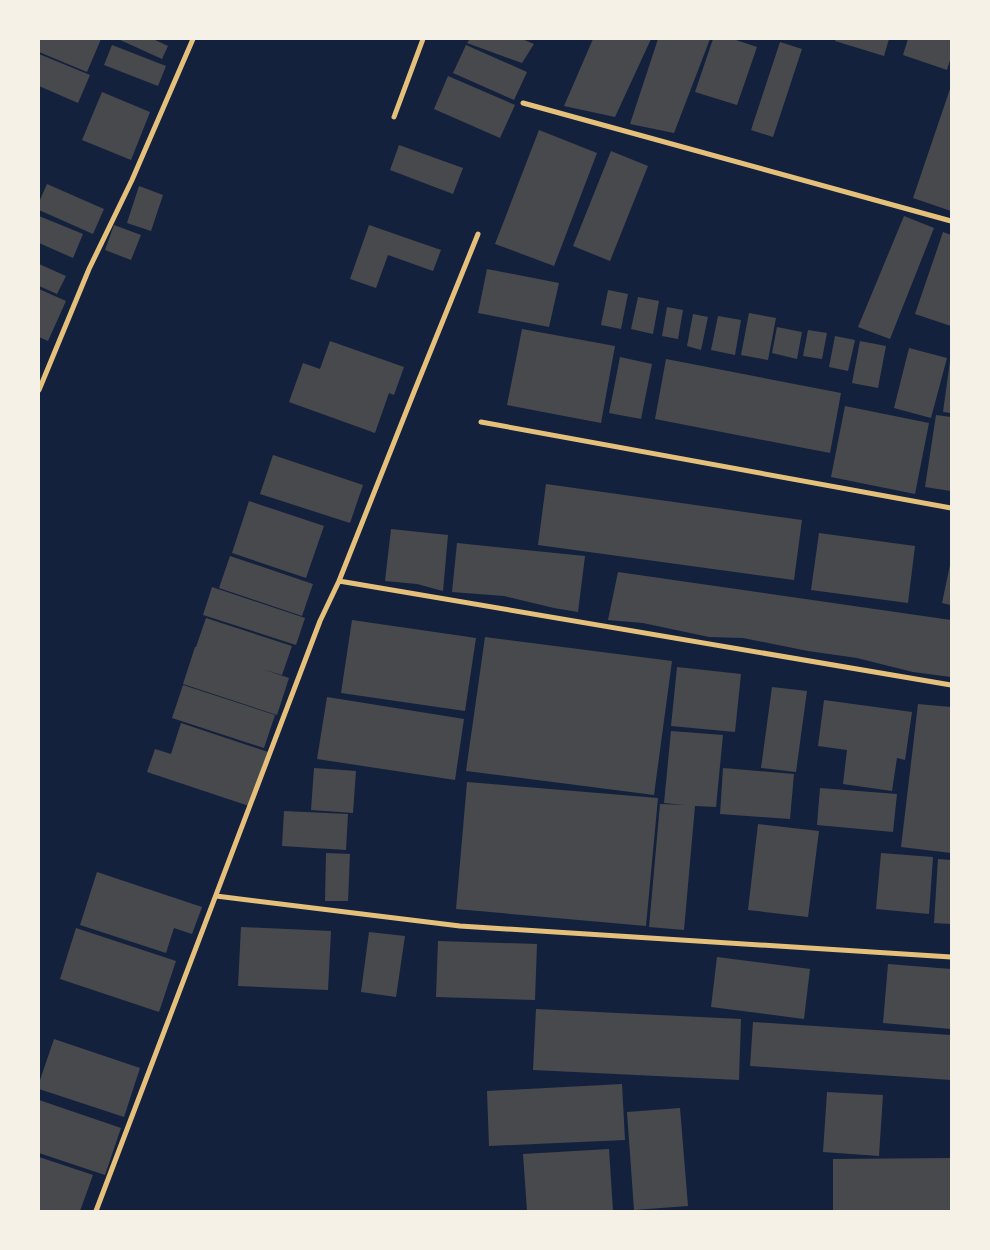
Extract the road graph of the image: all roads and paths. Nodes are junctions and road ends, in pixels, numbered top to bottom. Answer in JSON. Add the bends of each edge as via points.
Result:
{"nodes":[{"id":1,"x":193,"y":39,"type":"edge"},
{"id":2,"x":423,"y":39,"type":"edge"},
{"id":3,"x":523,"y":103,"type":"dead end"},
{"id":4,"x":394,"y":118,"type":"dead end"},
{"id":5,"x":951,"y":221,"type":"edge"},
{"id":6,"x":478,"y":234,"type":"dead end"},
{"id":7,"x":39,"y":390,"type":"edge"},
{"id":8,"x":481,"y":422,"type":"dead end"},
{"id":9,"x":951,"y":508,"type":"edge"},
{"id":10,"x":339,"y":581,"type":"junction"},
{"id":11,"x":951,"y":685,"type":"edge"},
{"id":12,"x":216,"y":896,"type":"junction"},
{"id":13,"x":951,"y":957,"type":"edge"},
{"id":14,"x":96,"y":1211,"type":"edge"}],
"edges":[{"from":1,"to":7,"type":"street","via":[[132,180],[89,269]]},
{"from":2,"to":4,"type":"street"},
{"from":3,"to":5,"type":"street"},
{"from":6,"to":10,"type":"street"},
{"from":8,"to":9,"type":"street"},
{"from":10,"to":11,"type":"street"},
{"from":10,"to":12,"type":"street","via":[[320,621]]},
{"from":12,"to":13,"type":"street","via":[[460,926]]},
{"from":12,"to":14,"type":"street"}]}
